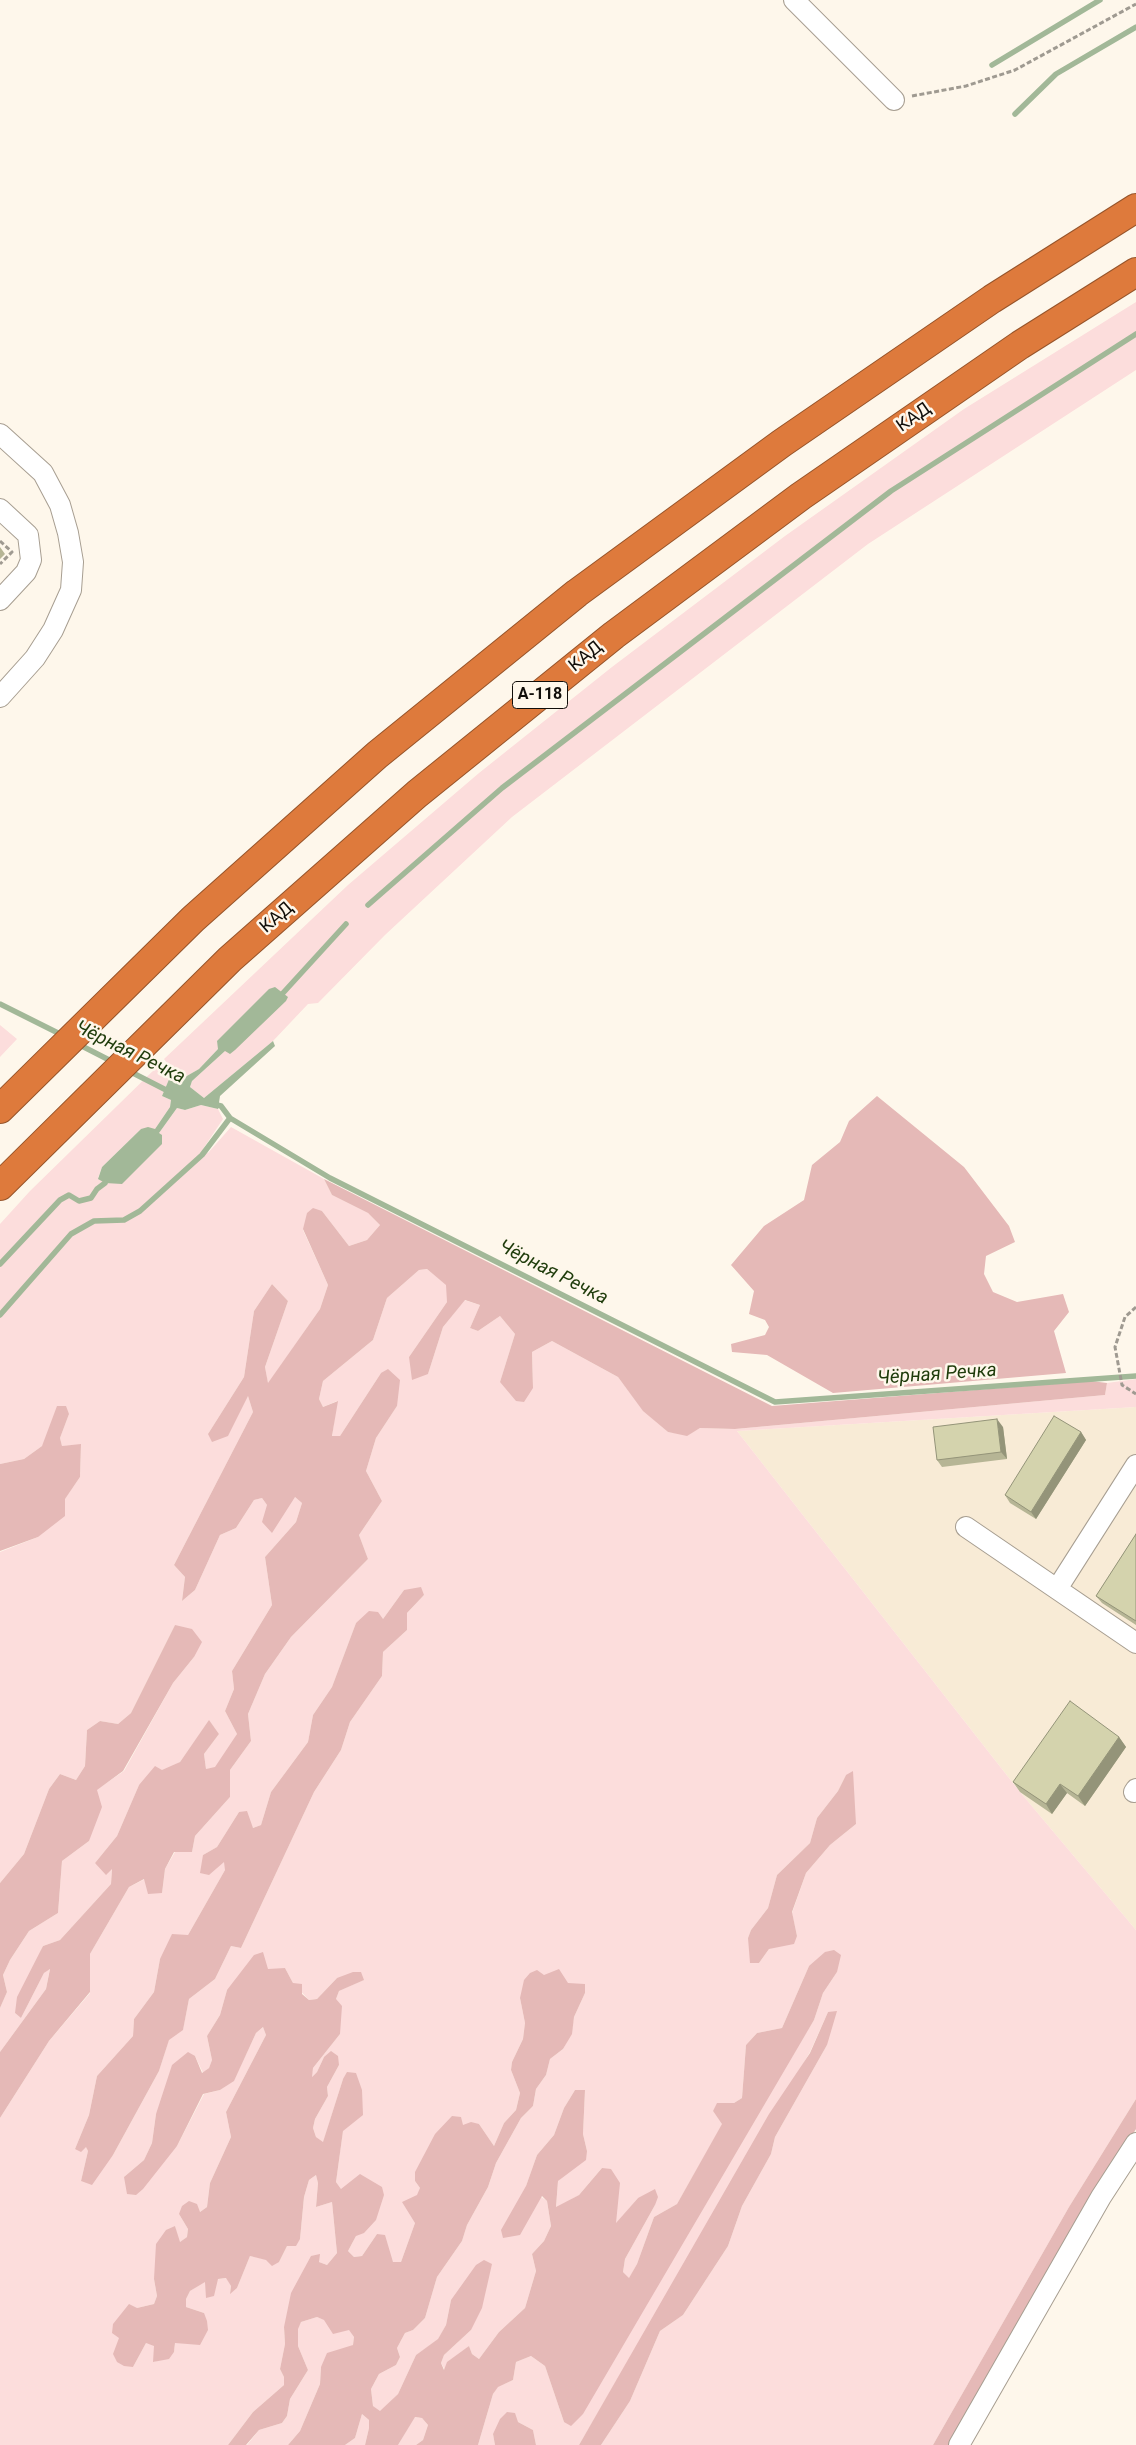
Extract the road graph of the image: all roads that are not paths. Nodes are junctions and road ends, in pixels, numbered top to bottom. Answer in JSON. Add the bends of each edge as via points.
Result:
{"nodes":[{"id":1,"x":794,"y":0,"type":"edge"},
{"id":2,"x":894,"y":100,"type":"road end"},
{"id":3,"x":1136,"y":208,"type":"edge"},
{"id":4,"x":1136,"y":272,"type":"edge"},
{"id":5,"x":0,"y":434,"type":"edge"},
{"id":6,"x":0,"y":509,"type":"edge"},
{"id":7,"x":0,"y":600,"type":"edge"},
{"id":8,"x":0,"y":697,"type":"edge"},
{"id":9,"x":0,"y":1109,"type":"edge"},
{"id":10,"x":0,"y":1186,"type":"edge"},
{"id":11,"x":1136,"y":1466,"type":"edge"},
{"id":12,"x":966,"y":1527,"type":"dead end"},
{"id":13,"x":1057,"y":1589,"type":"junction"},
{"id":14,"x":1136,"y":1643,"type":"edge"},
{"id":15,"x":1136,"y":2143,"type":"edge"},
{"id":16,"x":959,"y":2445,"type":"edge"}],
"edges":[{"from":1,"to":2,"type":"street"},
{"from":3,"to":9,"type":"highway","via":[[992,299],[790,438],[577,593],[377,755],[215,899]]},
{"from":4,"to":10,"type":"highway","name":"КАД","number":"А-118","via":[[1020,345],[801,496],[614,635],[418,794],[230,959]]},
{"from":5,"to":8,"type":"street","via":[[43,474],[60,506],[73,562],[71,590],[53,630],[35,658]]},
{"from":6,"to":7,"type":"street","via":[[28,535],[31,560],[26,572]]},
{"from":11,"to":13,"type":"street"},
{"from":12,"to":13,"type":"street"},
{"from":13,"to":14,"type":"street"},
{"from":15,"to":16,"type":"street","via":[[1101,2197]]}]}
